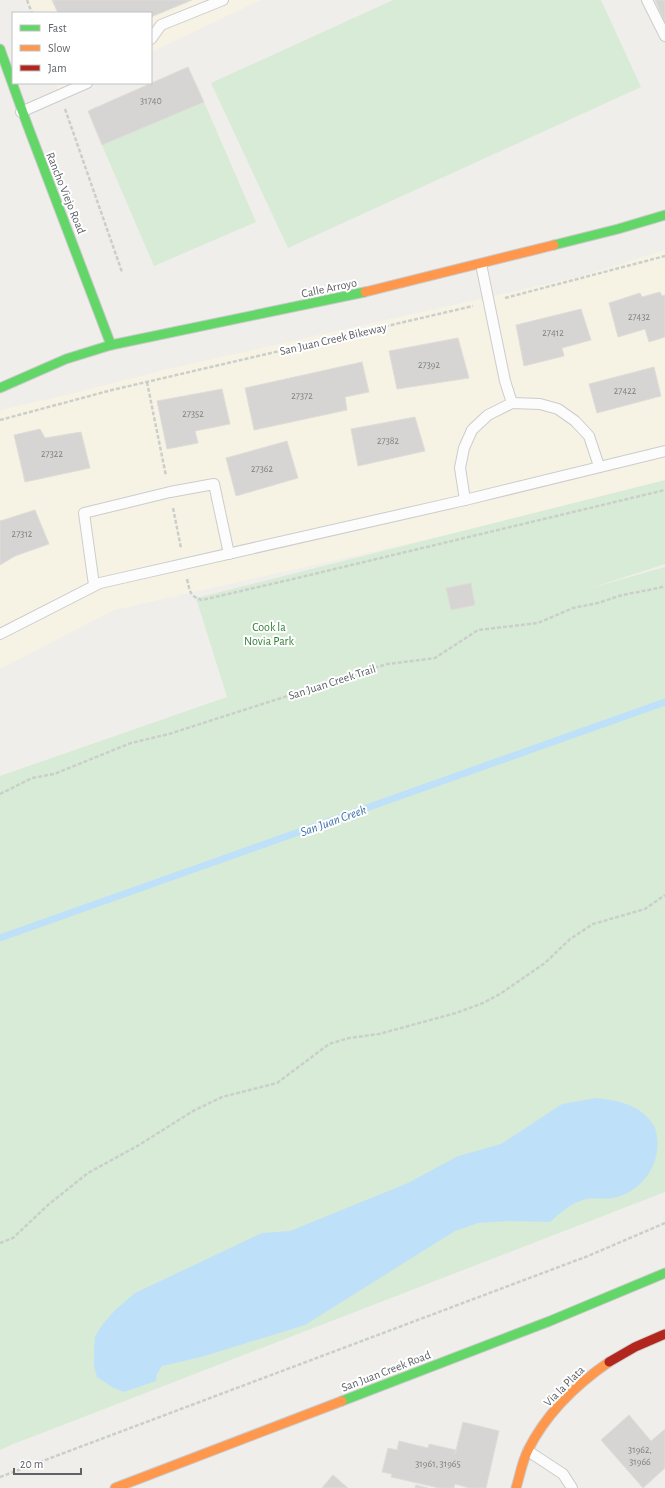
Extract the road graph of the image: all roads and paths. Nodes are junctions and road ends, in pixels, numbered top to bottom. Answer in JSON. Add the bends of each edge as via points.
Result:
{"nodes":[{"id":1,"x":27,"y":0,"type":"edge"},
{"id":2,"x":223,"y":0,"type":"edge"},
{"id":3,"x":647,"y":0,"type":"edge"},
{"id":4,"x":32,"y":12,"type":"edge"},
{"id":5,"x":665,"y":36,"type":"edge"},
{"id":6,"x":152,"y":38,"type":"edge"},
{"id":7,"x":0,"y":49,"type":"edge"},
{"id":8,"x":12,"y":83,"type":"edge"},
{"id":9,"x":12,"y":84,"type":"edge"},
{"id":10,"x":85,"y":84,"type":"edge"},
{"id":11,"x":60,"y":95,"type":"junction"},
{"id":12,"x":22,"y":112,"type":"junction"},
{"id":13,"x":665,"y":215,"type":"edge"},
{"id":14,"x":665,"y":256,"type":"edge"},
{"id":15,"x":481,"y":264,"type":"junction"},
{"id":16,"x":122,"y":272,"type":"dead end"},
{"id":17,"x":490,"y":302,"type":"junction"},
{"id":18,"x":111,"y":345,"type":"junction"},
{"id":19,"x":0,"y":388,"type":"edge"},
{"id":20,"x":512,"y":403,"type":"junction"},
{"id":21,"x":0,"y":420,"type":"edge"},
{"id":22,"x":665,"y":452,"type":"edge"},
{"id":23,"x":599,"y":466,"type":"junction"},
{"id":24,"x":465,"y":500,"type":"junction"},
{"id":25,"x":229,"y":554,"type":"junction"},
{"id":26,"x":94,"y":585,"type":"junction"},
{"id":27,"x":665,"y":586,"type":"edge"},
{"id":28,"x":0,"y":634,"type":"edge"},
{"id":29,"x":0,"y":794,"type":"edge"},
{"id":30,"x":665,"y":895,"type":"edge"},
{"id":31,"x":665,"y":1222,"type":"edge"},
{"id":32,"x":0,"y":1243,"type":"edge"},
{"id":33,"x":665,"y":1274,"type":"edge"},
{"id":34,"x":665,"y":1334,"type":"edge"},
{"id":35,"x":528,"y":1451,"type":"junction"},
{"id":36,"x":0,"y":1477,"type":"edge"},
{"id":37,"x":115,"y":1488,"type":"edge"},
{"id":38,"x":516,"y":1488,"type":"edge"},
{"id":39,"x":572,"y":1488,"type":"edge"}],
"edges":[{"from":1,"to":4,"type":"path"},
{"from":2,"to":6,"type":"lane","via":[[161,25]]},
{"from":3,"to":5,"type":"lane"},
{"from":7,"to":8,"type":"main road","name":"Rancho Viejo Road"},
{"from":9,"to":12,"type":"main road","name":"Rancho Viejo Road"},
{"from":10,"to":11,"type":"lane"},
{"from":11,"to":12,"type":"lane"},
{"from":11,"to":16,"type":"path"},
{"from":12,"to":18,"type":"main road","name":"Rancho Viejo Road"},
{"from":13,"to":15,"type":"main road","name":"Calle Arroyo"},
{"from":14,"to":17,"type":"path","name":"San Juan Creek Bikeway"},
{"from":15,"to":17,"type":"lane"},
{"from":15,"to":18,"type":"main road","name":"Calle Arroyo","via":[[379,289]]},
{"from":17,"to":20,"type":"lane","via":[[505,381]]},
{"from":17,"to":21,"type":"path","name":"San Juan Creek Bikeway","via":[[112,390]]},
{"from":18,"to":19,"type":"main road","name":"Calle Arroyo","via":[[66,359]]},
{"from":20,"to":23,"type":"lane","via":[[540,404],[558,409],[575,420],[589,436]]},
{"from":20,"to":24,"type":"lane","via":[[488,415],[472,430],[464,448],[460,468]]},
{"from":22,"to":23,"type":"lane"},
{"from":23,"to":24,"type":"lane"},
{"from":24,"to":25,"type":"lane"},
{"from":25,"to":26,"type":"lane"},
{"from":25,"to":26,"type":"lane","via":[[214,484],[170,492],[84,512]]},
{"from":26,"to":28,"type":"lane"},
{"from":27,"to":29,"type":"path","name":"San Juan Creek Trail","via":[[573,608],[538,623],[478,630],[435,658],[387,664],[169,734],[131,743],[54,774],[32,778]]},
{"from":30,"to":32,"type":"path","via":[[645,909],[593,924],[570,939],[546,963],[483,1003],[379,1034],[329,1044],[277,1083],[222,1098],[193,1111],[88,1173],[49,1204],[13,1238]]},
{"from":31,"to":36,"type":"path","via":[[588,1256]]},
{"from":33,"to":37,"type":"main road","name":"San Juan Creek Road","via":[[550,1321]]},
{"from":34,"to":35,"type":"main road","name":"Via la Plata","via":[[625,1352],[596,1371],[553,1412]]},
{"from":35,"to":38,"type":"main road","name":"Via la Plata"},
{"from":35,"to":39,"type":"lane","via":[[563,1474]]}]}
